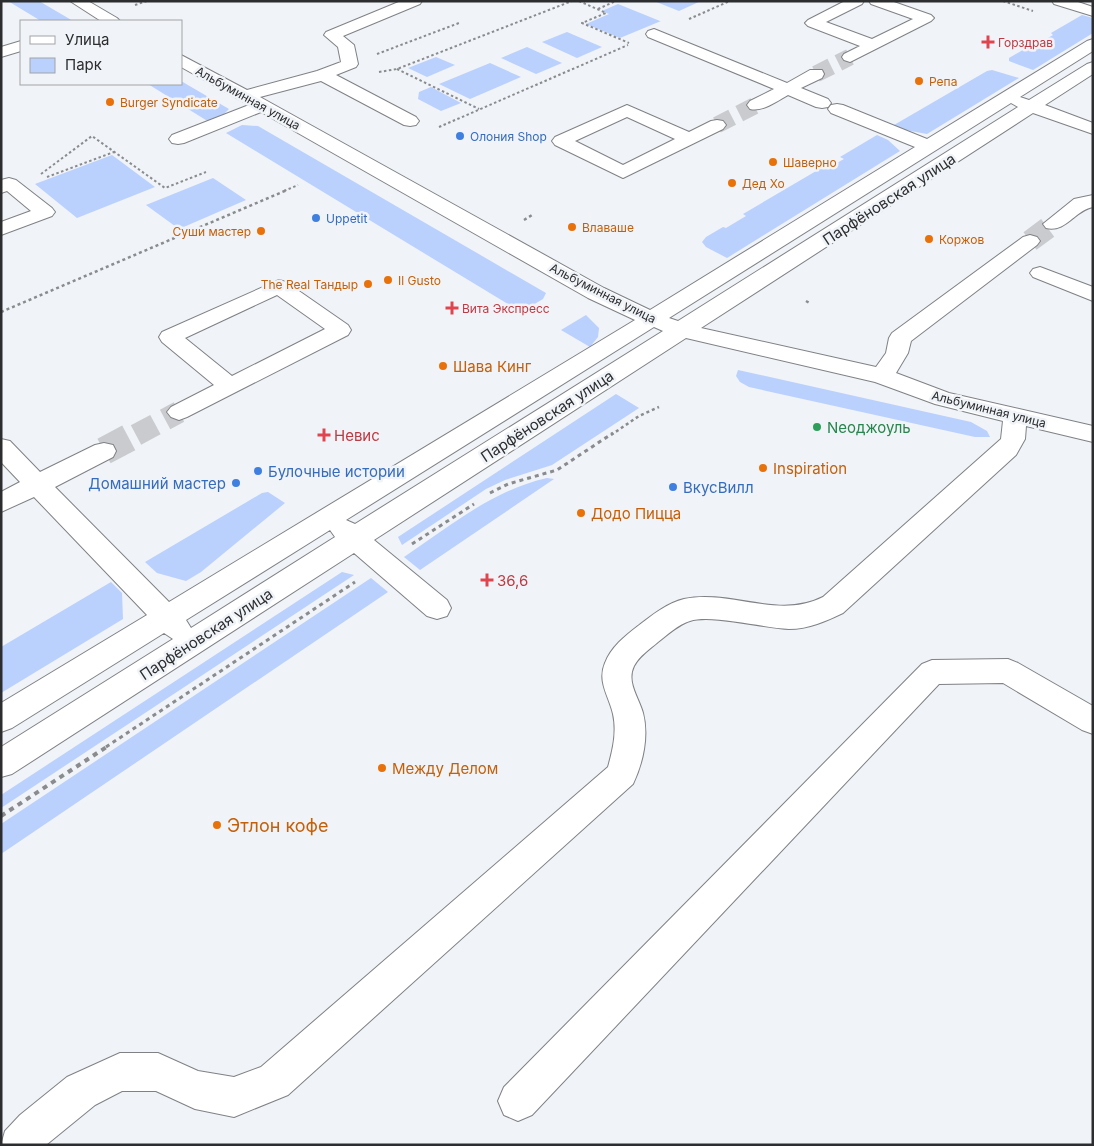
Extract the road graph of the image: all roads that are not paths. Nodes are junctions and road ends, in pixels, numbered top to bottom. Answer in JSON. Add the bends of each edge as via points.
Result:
{"nodes":[{"id":1,"x":77,"y":1,"type":"edge"},
{"id":2,"x":416,"y":1,"type":"edge"},
{"id":3,"x":858,"y":1,"type":"edge"},
{"id":4,"x":876,"y":1,"type":"edge"},
{"id":5,"x":1059,"y":1,"type":"edge"},
{"id":6,"x":1093,"y":12,"type":"edge"},
{"id":7,"x":110,"y":20,"type":"edge"},
{"id":8,"x":654,"y":34,"type":"dead end"},
{"id":9,"x":1093,"y":44,"type":"edge"},
{"id":10,"x":874,"y":45,"type":"junction"},
{"id":11,"x":20,"y":46,"type":"edge"},
{"id":12,"x":1,"y":52,"type":"edge"},
{"id":13,"x":850,"y":57,"type":"tunnel mouth"},
{"id":14,"x":182,"y":61,"type":"edge"},
{"id":15,"x":1093,"y":67,"type":"edge"},
{"id":16,"x":816,"y":74,"type":"tunnel mouth"},
{"id":17,"x":328,"y":77,"type":"junction"},
{"id":18,"x":787,"y":89,"type":"junction"},
{"id":19,"x":1007,"y":98,"type":"junction"},
{"id":20,"x":254,"y":101,"type":"junction"},
{"id":21,"x":756,"y":105,"type":"tunnel mouth"},
{"id":22,"x":1032,"y":107,"type":"junction"},
{"id":23,"x":410,"y":121,"type":"dead end"},
{"id":24,"x":717,"y":125,"type":"tunnel mouth"},
{"id":25,"x":1093,"y":129,"type":"edge"},
{"id":26,"x":178,"y":139,"type":"dead end"},
{"id":27,"x":690,"y":139,"type":"junction"},
{"id":28,"x":928,"y":146,"type":"junction"},
{"id":29,"x":1,"y":187,"type":"edge"},
{"id":30,"x":1093,"y":202,"type":"edge"},
{"id":31,"x":1053,"y":224,"type":"tunnel mouth"},
{"id":32,"x":1,"y":229,"type":"edge"},
{"id":33,"x":1030,"y":241,"type":"tunnel mouth"},
{"id":34,"x":1040,"y":273,"type":"dead end"},
{"id":35,"x":1093,"y":295,"type":"edge"},
{"id":36,"x":651,"y":319,"type":"junction"},
{"id":37,"x":682,"y":330,"type":"junction"},
{"id":38,"x":882,"y":376,"type":"junction"},
{"id":39,"x":230,"y":386,"type":"junction"},
{"id":40,"x":179,"y":412,"type":"tunnel mouth"},
{"id":41,"x":1015,"y":417,"type":"junction"},
{"id":42,"x":1093,"y":434,"type":"edge"},
{"id":43,"x":1,"y":447,"type":"edge"},
{"id":44,"x":104,"y":451,"type":"tunnel mouth"},
{"id":45,"x":38,"y":485,"type":"junction"},
{"id":46,"x":1,"y":503,"type":"edge"},
{"id":47,"x":329,"y":517,"type":"junction"},
{"id":48,"x":355,"y":538,"type":"junction"},
{"id":49,"x":437,"y":608,"type":"dead end"},
{"id":50,"x":166,"y":618,"type":"junction"},
{"id":51,"x":191,"y":643,"type":"junction"},
{"id":52,"x":1,"y":719,"type":"edge"},
{"id":53,"x":1093,"y":721,"type":"edge"},
{"id":54,"x":1,"y":764,"type":"edge"},
{"id":55,"x":518,"y":1101,"type":"dead end"},
{"id":56,"x":19,"y":1145,"type":"edge"}],
"edges":[{"from":1,"to":7,"type":"street"},
{"from":2,"to":17,"type":"street","via":[[332,35],[346,45],[350,64]]},
{"from":3,"to":10,"type":"street","via":[[812,23]]},
{"from":4,"to":10,"type":"street","via":[[926,18]]},
{"from":5,"to":6,"type":"street"},
{"from":8,"to":18,"type":"street"},
{"from":9,"to":19,"type":"street","name":"Парфёновская улица"},
{"from":10,"to":13,"type":"street"},
{"from":11,"to":12,"type":"street"},
{"from":14,"to":20,"type":"street","name":"Альбуминная улица"},
{"from":15,"to":22,"type":"street","name":"Парфёновская улица"},
{"from":16,"to":18,"type":"street"},
{"from":17,"to":20,"type":"street"},
{"from":17,"to":23,"type":"street"},
{"from":18,"to":21,"type":"street"},
{"from":18,"to":28,"type":"street"},
{"from":19,"to":22,"type":"street"},
{"from":19,"to":28,"type":"street","name":"Парфёновская улица"},
{"from":20,"to":26,"type":"street"},
{"from":20,"to":36,"type":"street","name":"Альбуминная улица","via":[[596,293]]},
{"from":22,"to":25,"type":"street"},
{"from":22,"to":37,"type":"street","name":"Парфёновская улица"},
{"from":24,"to":27,"type":"street"},
{"from":27,"to":27,"type":"street","via":[[623,172],[561,141],[627,110]]},
{"from":28,"to":36,"type":"street","name":"Парфёновская улица"},
{"from":29,"to":32,"type":"street","via":[[9,184],[44,212]]},
{"from":30,"to":31,"type":"street","via":[[1081,203]]},
{"from":33,"to":38,"type":"street","via":[[900,338],[897,353]]},
{"from":34,"to":35,"type":"street"},
{"from":36,"to":37,"type":"street","name":"Альбуминная улица"},
{"from":36,"to":47,"type":"street","name":"Парфёновская улица"},
{"from":37,"to":38,"type":"street","name":"Альбуминная улица"},
{"from":37,"to":48,"type":"street","name":"Парфёновская улица"},
{"from":38,"to":41,"type":"street","name":"Альбуминная улица","via":[[943,399]]},
{"from":39,"to":39,"type":"street","via":[[170,338],[279,286],[340,330]]},
{"from":39,"to":40,"type":"street"},
{"from":41,"to":42,"type":"street","name":"Альбуминная улица"},
{"from":41,"to":56,"type":"street","via":[[1013,439],[1007,449],[833,605],[812,615],[790,618],[712,609],[685,610],[634,645],[620,664],[617,686],[628,714],[630,744],[622,774],[274,1081],[234,1097],[195,1090],[158,1072],[120,1072],[81,1091]]},
{"from":43,"to":45,"type":"street"},
{"from":44,"to":45,"type":"street"},
{"from":45,"to":46,"type":"street"},
{"from":45,"to":50,"type":"street"},
{"from":47,"to":48,"type":"street"},
{"from":47,"to":50,"type":"street","name":"Парфёновская улица"},
{"from":48,"to":49,"type":"street"},
{"from":48,"to":51,"type":"street","name":"Парфёновская улица"},
{"from":50,"to":51,"type":"street"},
{"from":50,"to":52,"type":"street","name":"Парфёновская улица"},
{"from":51,"to":54,"type":"street","name":"Парфёновская улица"},
{"from":53,"to":55,"type":"street","via":[[1008,670],[932,672]]}]}
